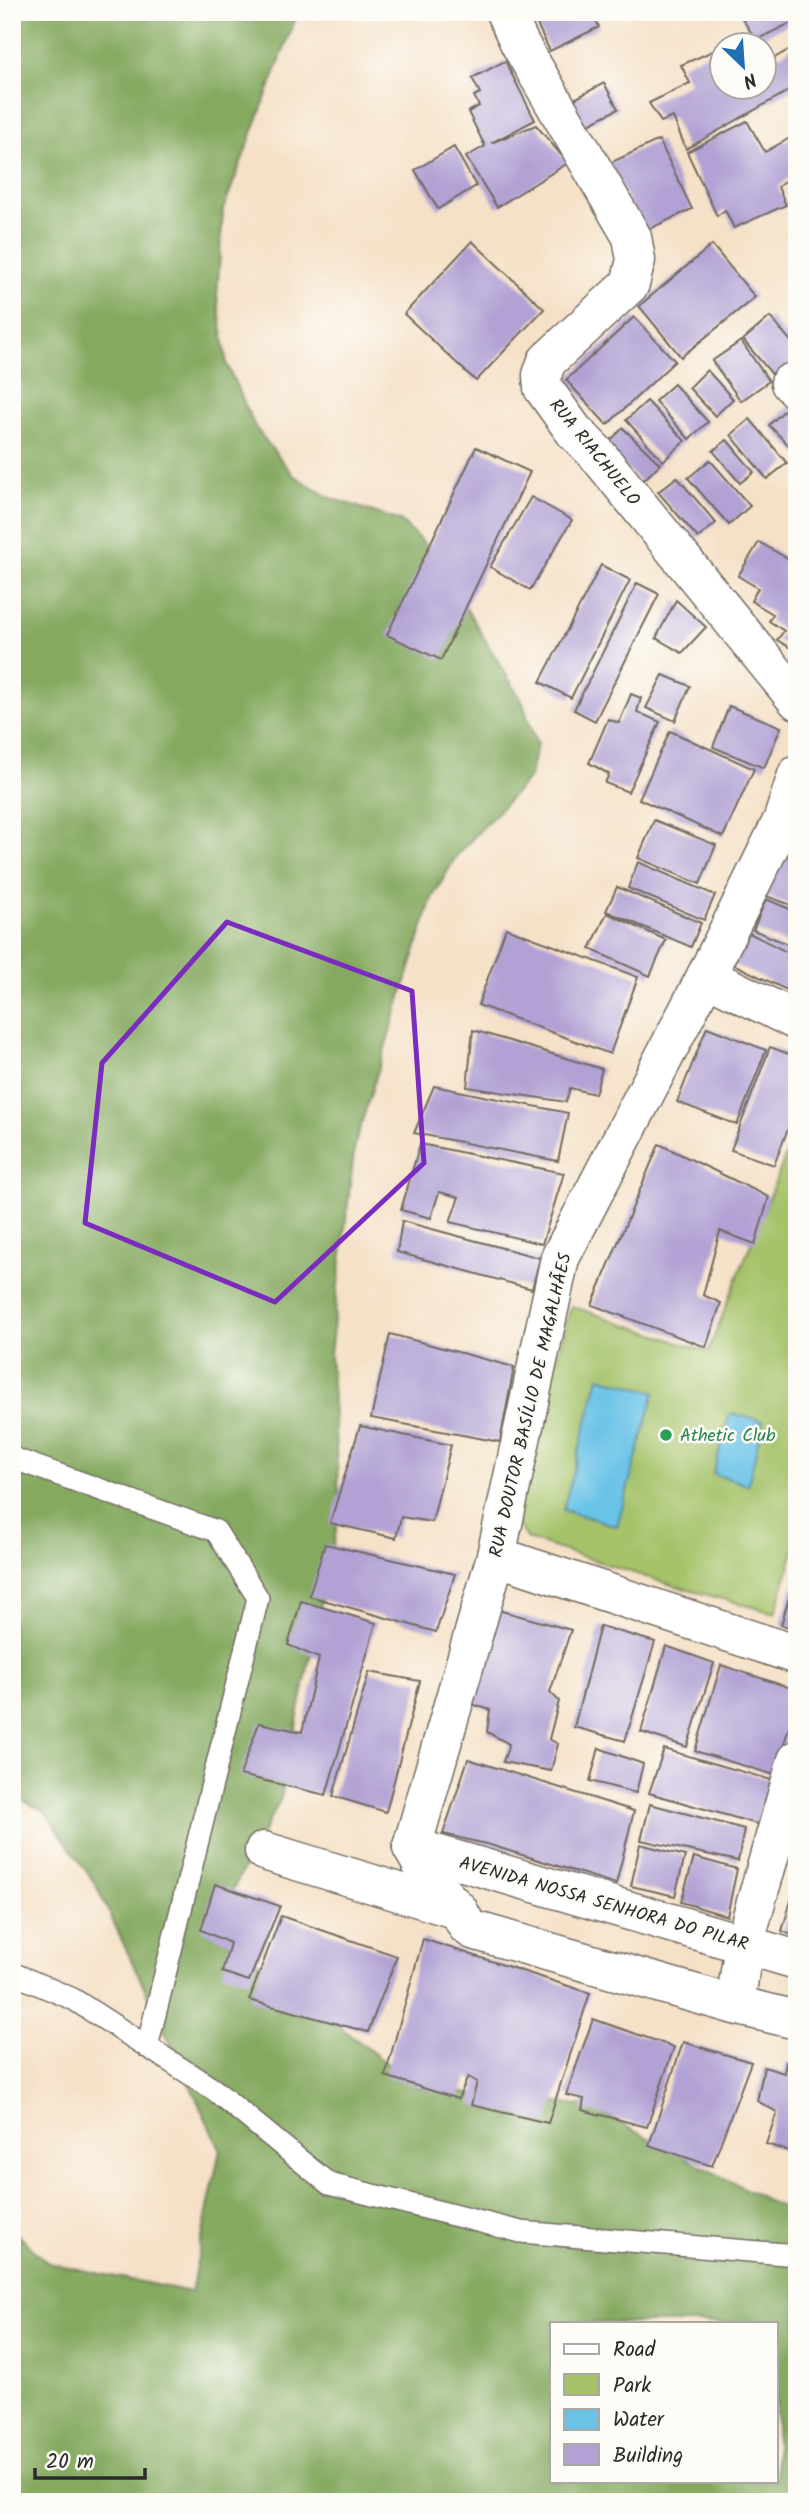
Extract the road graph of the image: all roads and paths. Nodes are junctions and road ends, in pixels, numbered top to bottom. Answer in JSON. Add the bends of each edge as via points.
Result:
{"nodes":[{"id":1,"x":505,"y":12,"type":"edge"},
{"id":2,"x":797,"y":700,"type":"edge"},
{"id":3,"x":797,"y":775,"type":"edge"},
{"id":4,"x":706,"y":976,"type":"junction"},
{"id":5,"x":797,"y":1020,"type":"edge"},
{"id":6,"x":12,"y":1458,"type":"edge"},
{"id":7,"x":496,"y":1556,"type":"junction"},
{"id":8,"x":797,"y":1655,"type":"edge"},
{"id":9,"x":797,"y":1760,"type":"edge"},
{"id":10,"x":412,"y":1847,"type":"junction"},
{"id":11,"x":264,"y":1851,"type":"dead end"},
{"id":12,"x":466,"y":1920,"type":"junction"},
{"id":13,"x":744,"y":1944,"type":"junction"},
{"id":14,"x":797,"y":1960,"type":"edge"},
{"id":15,"x":12,"y":1973,"type":"edge"},
{"id":16,"x":735,"y":2005,"type":"junction"},
{"id":17,"x":797,"y":2020,"type":"edge"},
{"id":18,"x":147,"y":2047,"type":"junction"},
{"id":19,"x":797,"y":2255,"type":"edge"}],
"edges":[{"from":1,"to":2,"type":"street","name":"RUA RIACHUELO","via":[[632,237],[636,260],[630,284],[547,360],[543,388]]},
{"from":3,"to":4,"type":"street","name":"RUA DOUTOR BASÍLIO DE MAGALHÃES","via":[[783,819]]},
{"from":4,"to":5,"type":"street"},
{"from":4,"to":7,"type":"street","name":"RUA DOUTOR BASÍLIO DE MAGALHÃES","via":[[560,1258]]},
{"from":6,"to":18,"type":"lane","via":[[216,1531],[258,1598]]},
{"from":7,"to":8,"type":"street"},
{"from":7,"to":10,"type":"street","name":"RUA DOUTOR BASÍLIO DE MAGALHÃES"},
{"from":9,"to":13,"type":"street"},
{"from":10,"to":12,"type":"street","via":[[432,1882]]},
{"from":10,"to":13,"type":"street","name":"AVENIDA NOSSA SENHORA DO PILAR"},
{"from":11,"to":12,"type":"street"},
{"from":12,"to":16,"type":"street"},
{"from":13,"to":14,"type":"street","name":"AVENIDA NOSSA SENHORA DO PILAR"},
{"from":13,"to":16,"type":"street"},
{"from":15,"to":18,"type":"lane","via":[[73,1999]]},
{"from":16,"to":17,"type":"street"},
{"from":18,"to":19,"type":"lane","via":[[213,2089],[329,2184],[521,2232]]}]}
